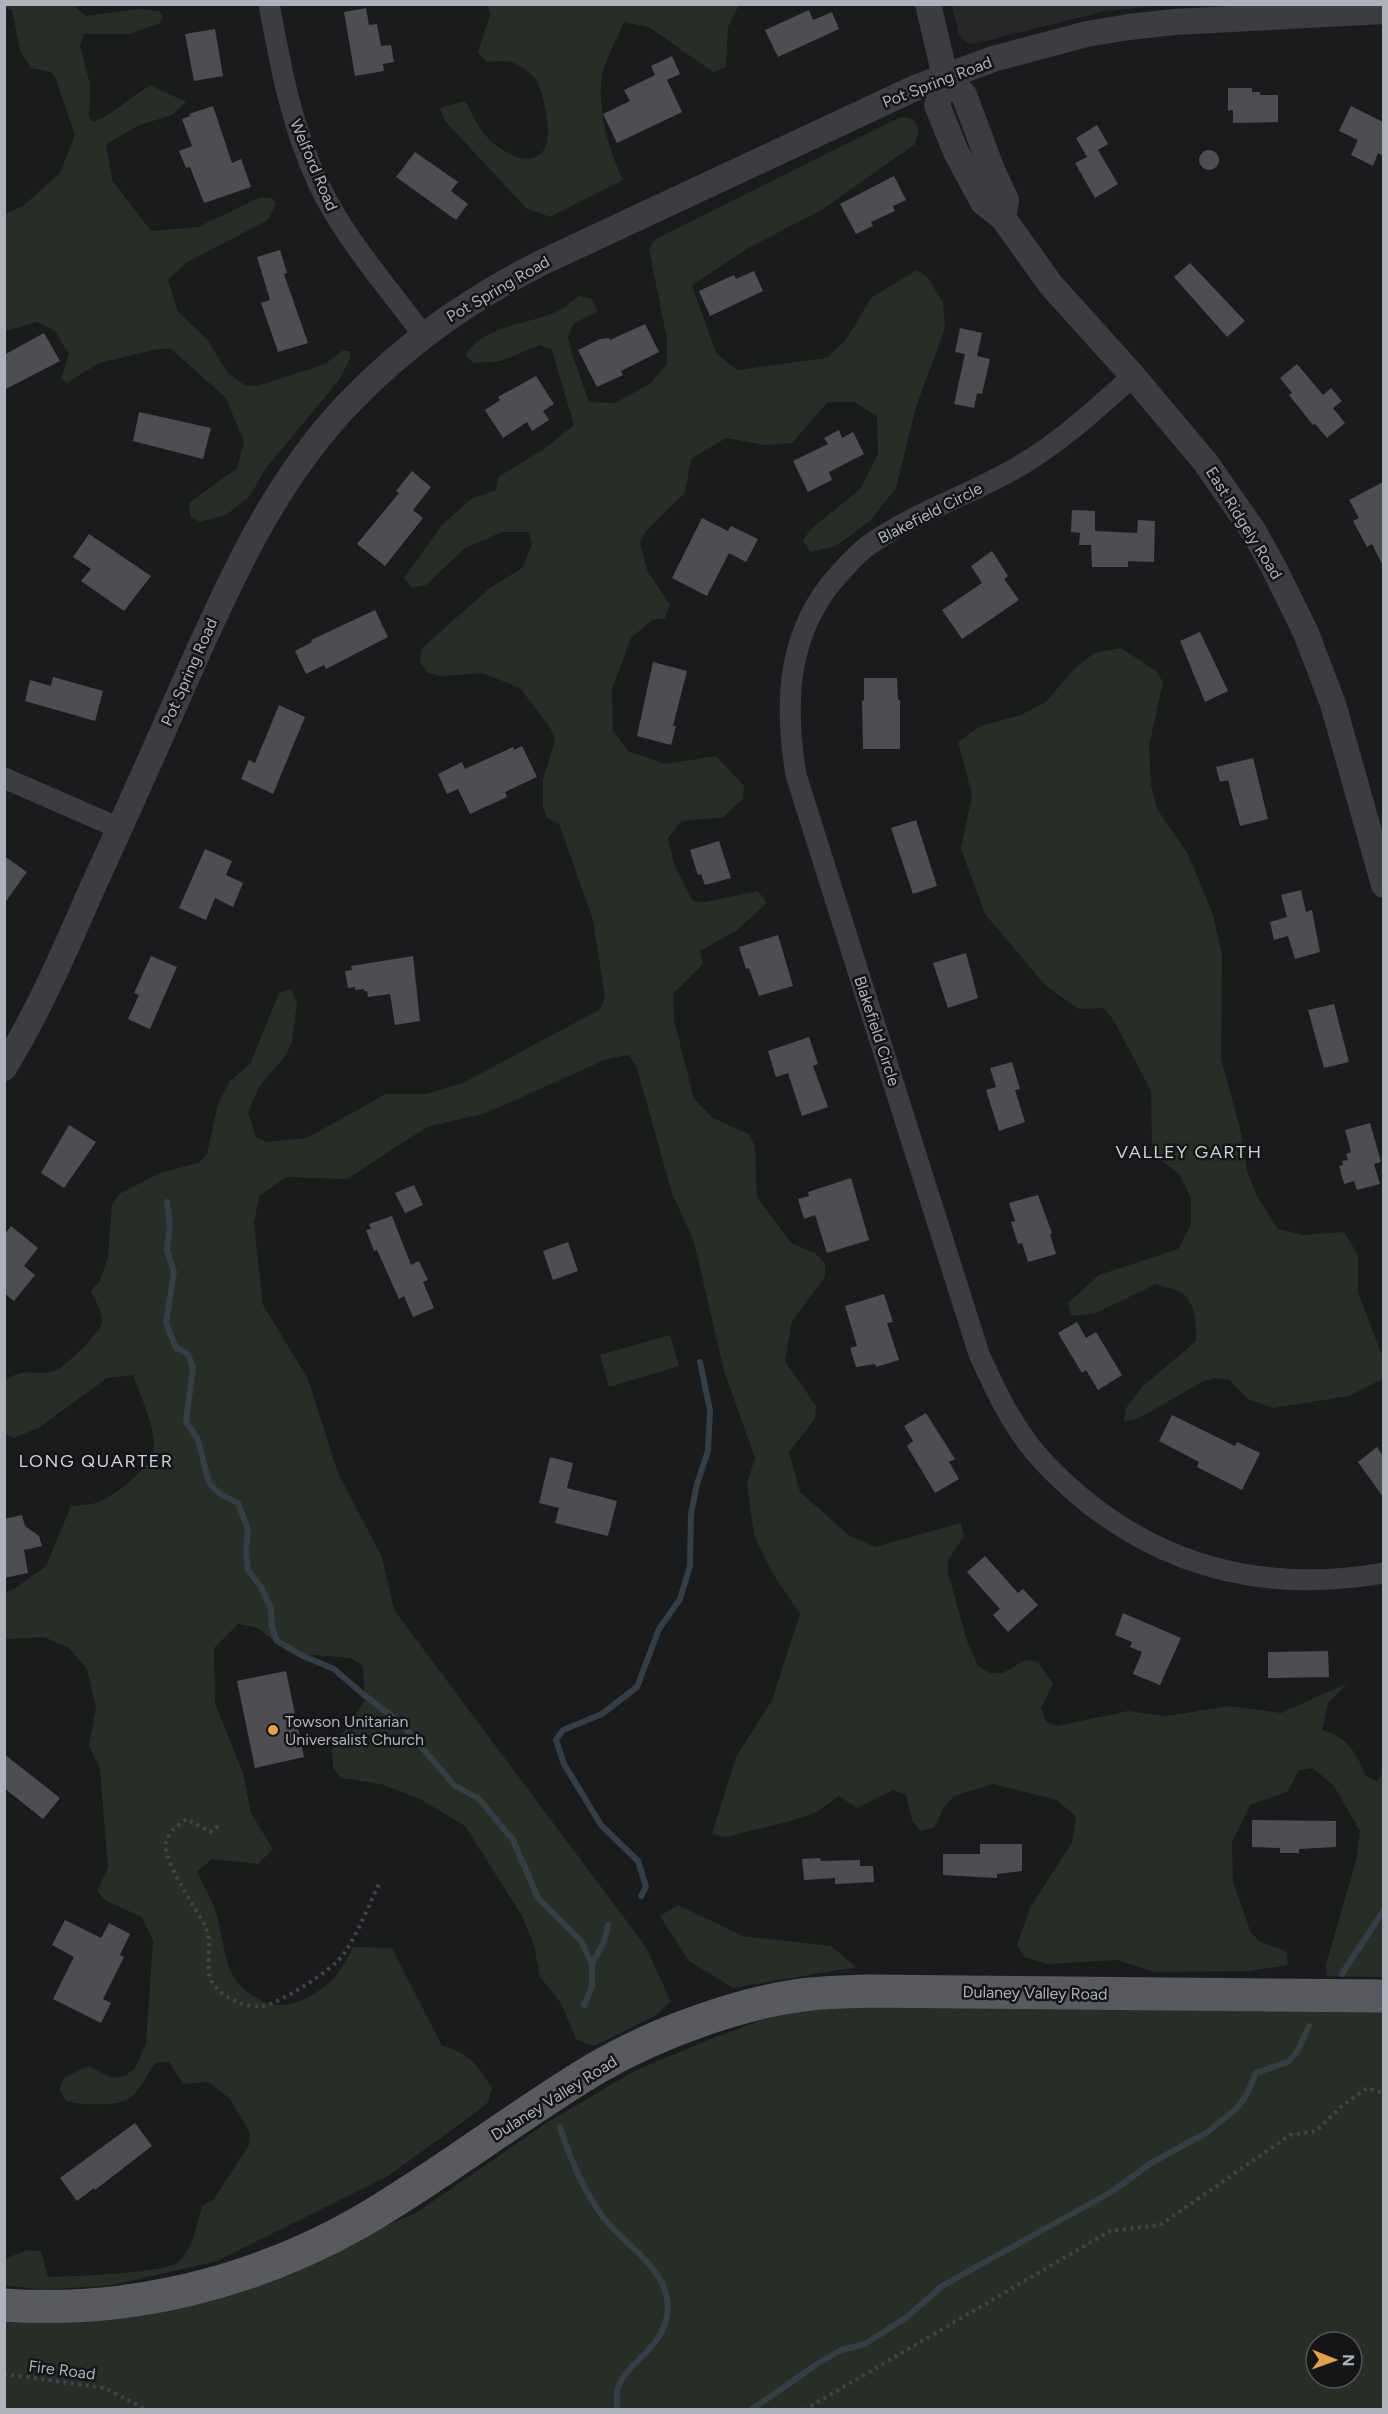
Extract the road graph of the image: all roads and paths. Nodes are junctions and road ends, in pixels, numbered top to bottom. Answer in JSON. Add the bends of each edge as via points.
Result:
{"nodes":[{"id":1,"x":269,"y":4,"type":"edge"},
{"id":2,"x":928,"y":4,"type":"edge"},
{"id":3,"x":1321,"y":9,"type":"edge"},
{"id":4,"x":1383,"y":11,"type":"edge"},
{"id":5,"x":945,"y":76,"type":"junction"},
{"id":6,"x":423,"y":335,"type":"junction"},
{"id":7,"x":1133,"y":376,"type":"junction"},
{"id":8,"x":4,"y":778,"type":"edge"},
{"id":9,"x":119,"y":828,"type":"junction"},
{"id":10,"x":1383,"y":885,"type":"edge"},
{"id":11,"x":4,"y":1068,"type":"edge"},
{"id":12,"x":1383,"y":1573,"type":"edge"},
{"id":13,"x":218,"y":1827,"type":"dead end"},
{"id":14,"x":380,"y":1882,"type":"dead end"},
{"id":15,"x":1383,"y":1996,"type":"edge"},
{"id":16,"x":1383,"y":2093,"type":"edge"},
{"id":17,"x":4,"y":2305,"type":"edge"},
{"id":18,"x":4,"y":2374,"type":"edge"},
{"id":19,"x":147,"y":2409,"type":"edge"},
{"id":20,"x":804,"y":2409,"type":"edge"}],
"edges":[{"from":1,"to":6,"type":"street","name":"Welford Road","via":[[287,101],[319,186],[338,219]]},
{"from":2,"to":5,"type":"street","name":"East Ridgely Road"},
{"from":3,"to":4,"type":"street","name":"Pot Spring Road"},
{"from":3,"to":5,"type":"street","name":"Pot Spring Road","via":[[1087,34]]},
{"from":5,"to":6,"type":"street","name":"Pot Spring Road","via":[[543,262],[495,287]]},
{"from":5,"to":7,"type":"street","name":"East Ridgely Road","via":[[964,95],[1006,200],[1003,218],[1052,285]]},
{"from":6,"to":9,"type":"street","name":"Pot Spring Road","via":[[346,406],[300,462],[261,522],[224,594]]},
{"from":7,"to":10,"type":"street","name":"East Ridgely Road","via":[[1221,483],[1254,532],[1290,599],[1333,704]]},
{"from":7,"to":12,"type":"street","name":"Blakefield Circle","via":[[1072,431],[1033,458],[867,546],[825,590],[808,619],[795,656],[789,693],[789,733],[796,775],[979,1354],[998,1396],[1028,1443],[1064,1483],[1106,1517],[1154,1546],[1205,1567],[1255,1577],[1306,1580]]},
{"from":8,"to":9,"type":"street"},
{"from":9,"to":11,"type":"street","name":"Pot Spring Road","via":[[42,1000]]},
{"from":13,"to":14,"type":"path","via":[[210,1832],[187,1819],[169,1835],[166,1850],[207,1930],[209,1976],[227,1996],[244,2003],[261,2006],[275,2001],[333,1966],[351,1943]]},
{"from":15,"to":17,"type":"main road","name":"Dulaney Valley Road","via":[[867,1991],[809,1994],[756,2004],[706,2019],[601,2065],[370,2216],[303,2250],[214,2283],[145,2299],[78,2306]]},
{"from":16,"to":20,"type":"path","via":[[1367,2088],[1316,2131],[1290,2135],[1160,2225],[1110,2231]]},
{"from":18,"to":19,"type":"path","name":"Fire Road","via":[[105,2388]]}]}
